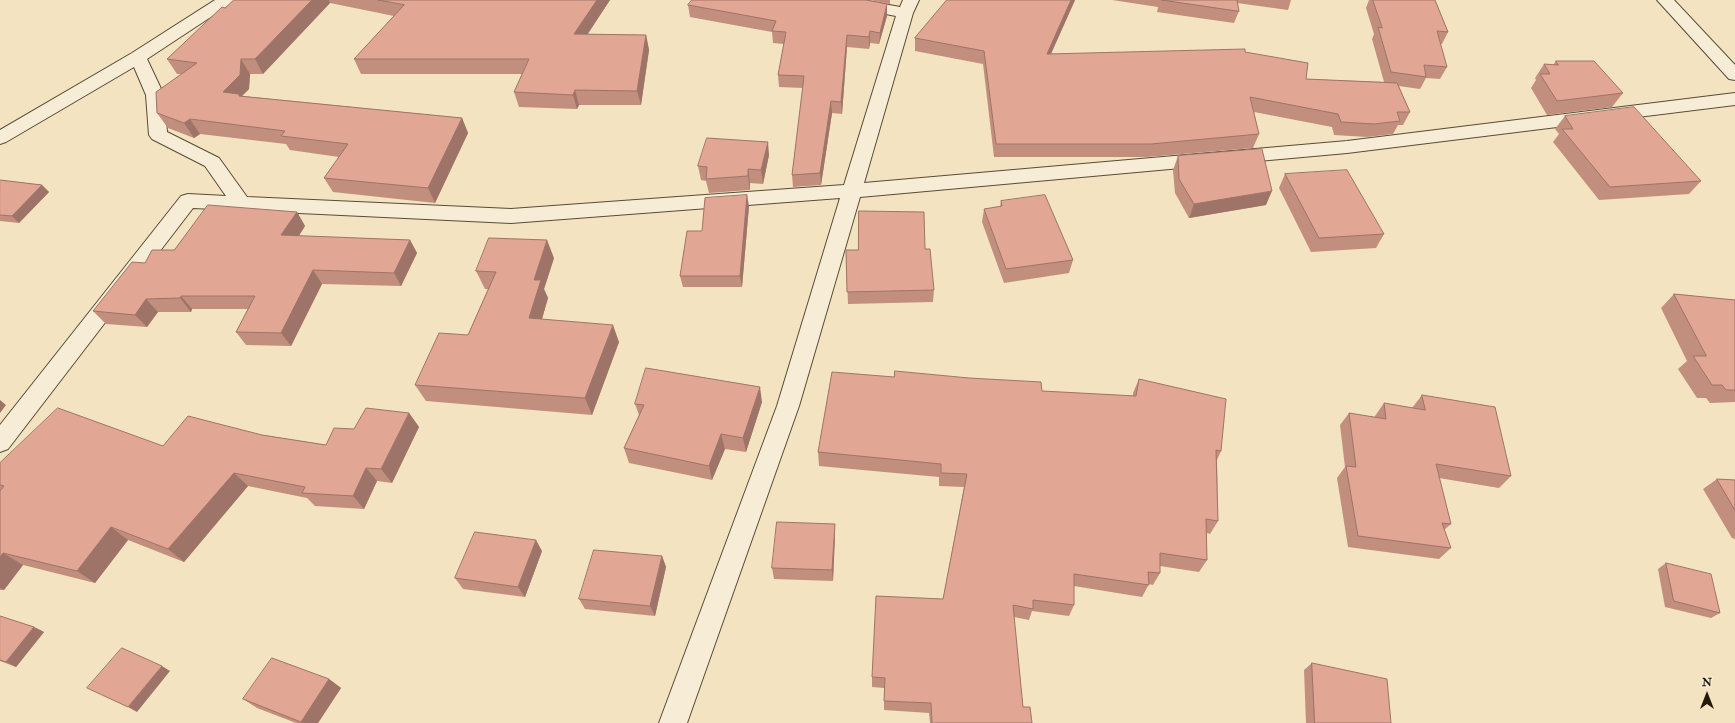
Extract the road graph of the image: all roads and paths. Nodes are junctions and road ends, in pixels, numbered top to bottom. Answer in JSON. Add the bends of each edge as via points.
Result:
{"nodes":[{"id":1,"x":226,"y":0,"type":"edge"},
{"id":2,"x":838,"y":0,"type":"edge"},
{"id":3,"x":1665,"y":0,"type":"edge"},
{"id":4,"x":908,"y":6,"type":"edge"},
{"id":5,"x":138,"y":57,"type":"junction"},
{"id":6,"x":1735,"y":75,"type":"edge"},
{"id":7,"x":1735,"y":98,"type":"edge"},
{"id":8,"x":0,"y":138,"type":"edge"},
{"id":9,"x":851,"y":191,"type":"junction"},
{"id":10,"x":241,"y":203,"type":"junction"},
{"id":11,"x":0,"y":442,"type":"edge"},
{"id":12,"x":673,"y":723,"type":"edge"}],
"edges":[{"from":1,"to":5,"type":"street"},
{"from":2,"to":4,"type":"street"},
{"from":3,"to":6,"type":"street"},
{"from":4,"to":9,"type":"street"},
{"from":5,"to":8,"type":"street"},
{"from":5,"to":10,"type":"street","via":[[155,95],[158,135],[212,162]]},
{"from":7,"to":9,"type":"street","via":[[1347,147]]},
{"from":9,"to":10,"type":"street","via":[[512,216]]},
{"from":9,"to":12,"type":"street","via":[[788,406]]},
{"from":10,"to":11,"type":"street","via":[[188,200]]}]}
